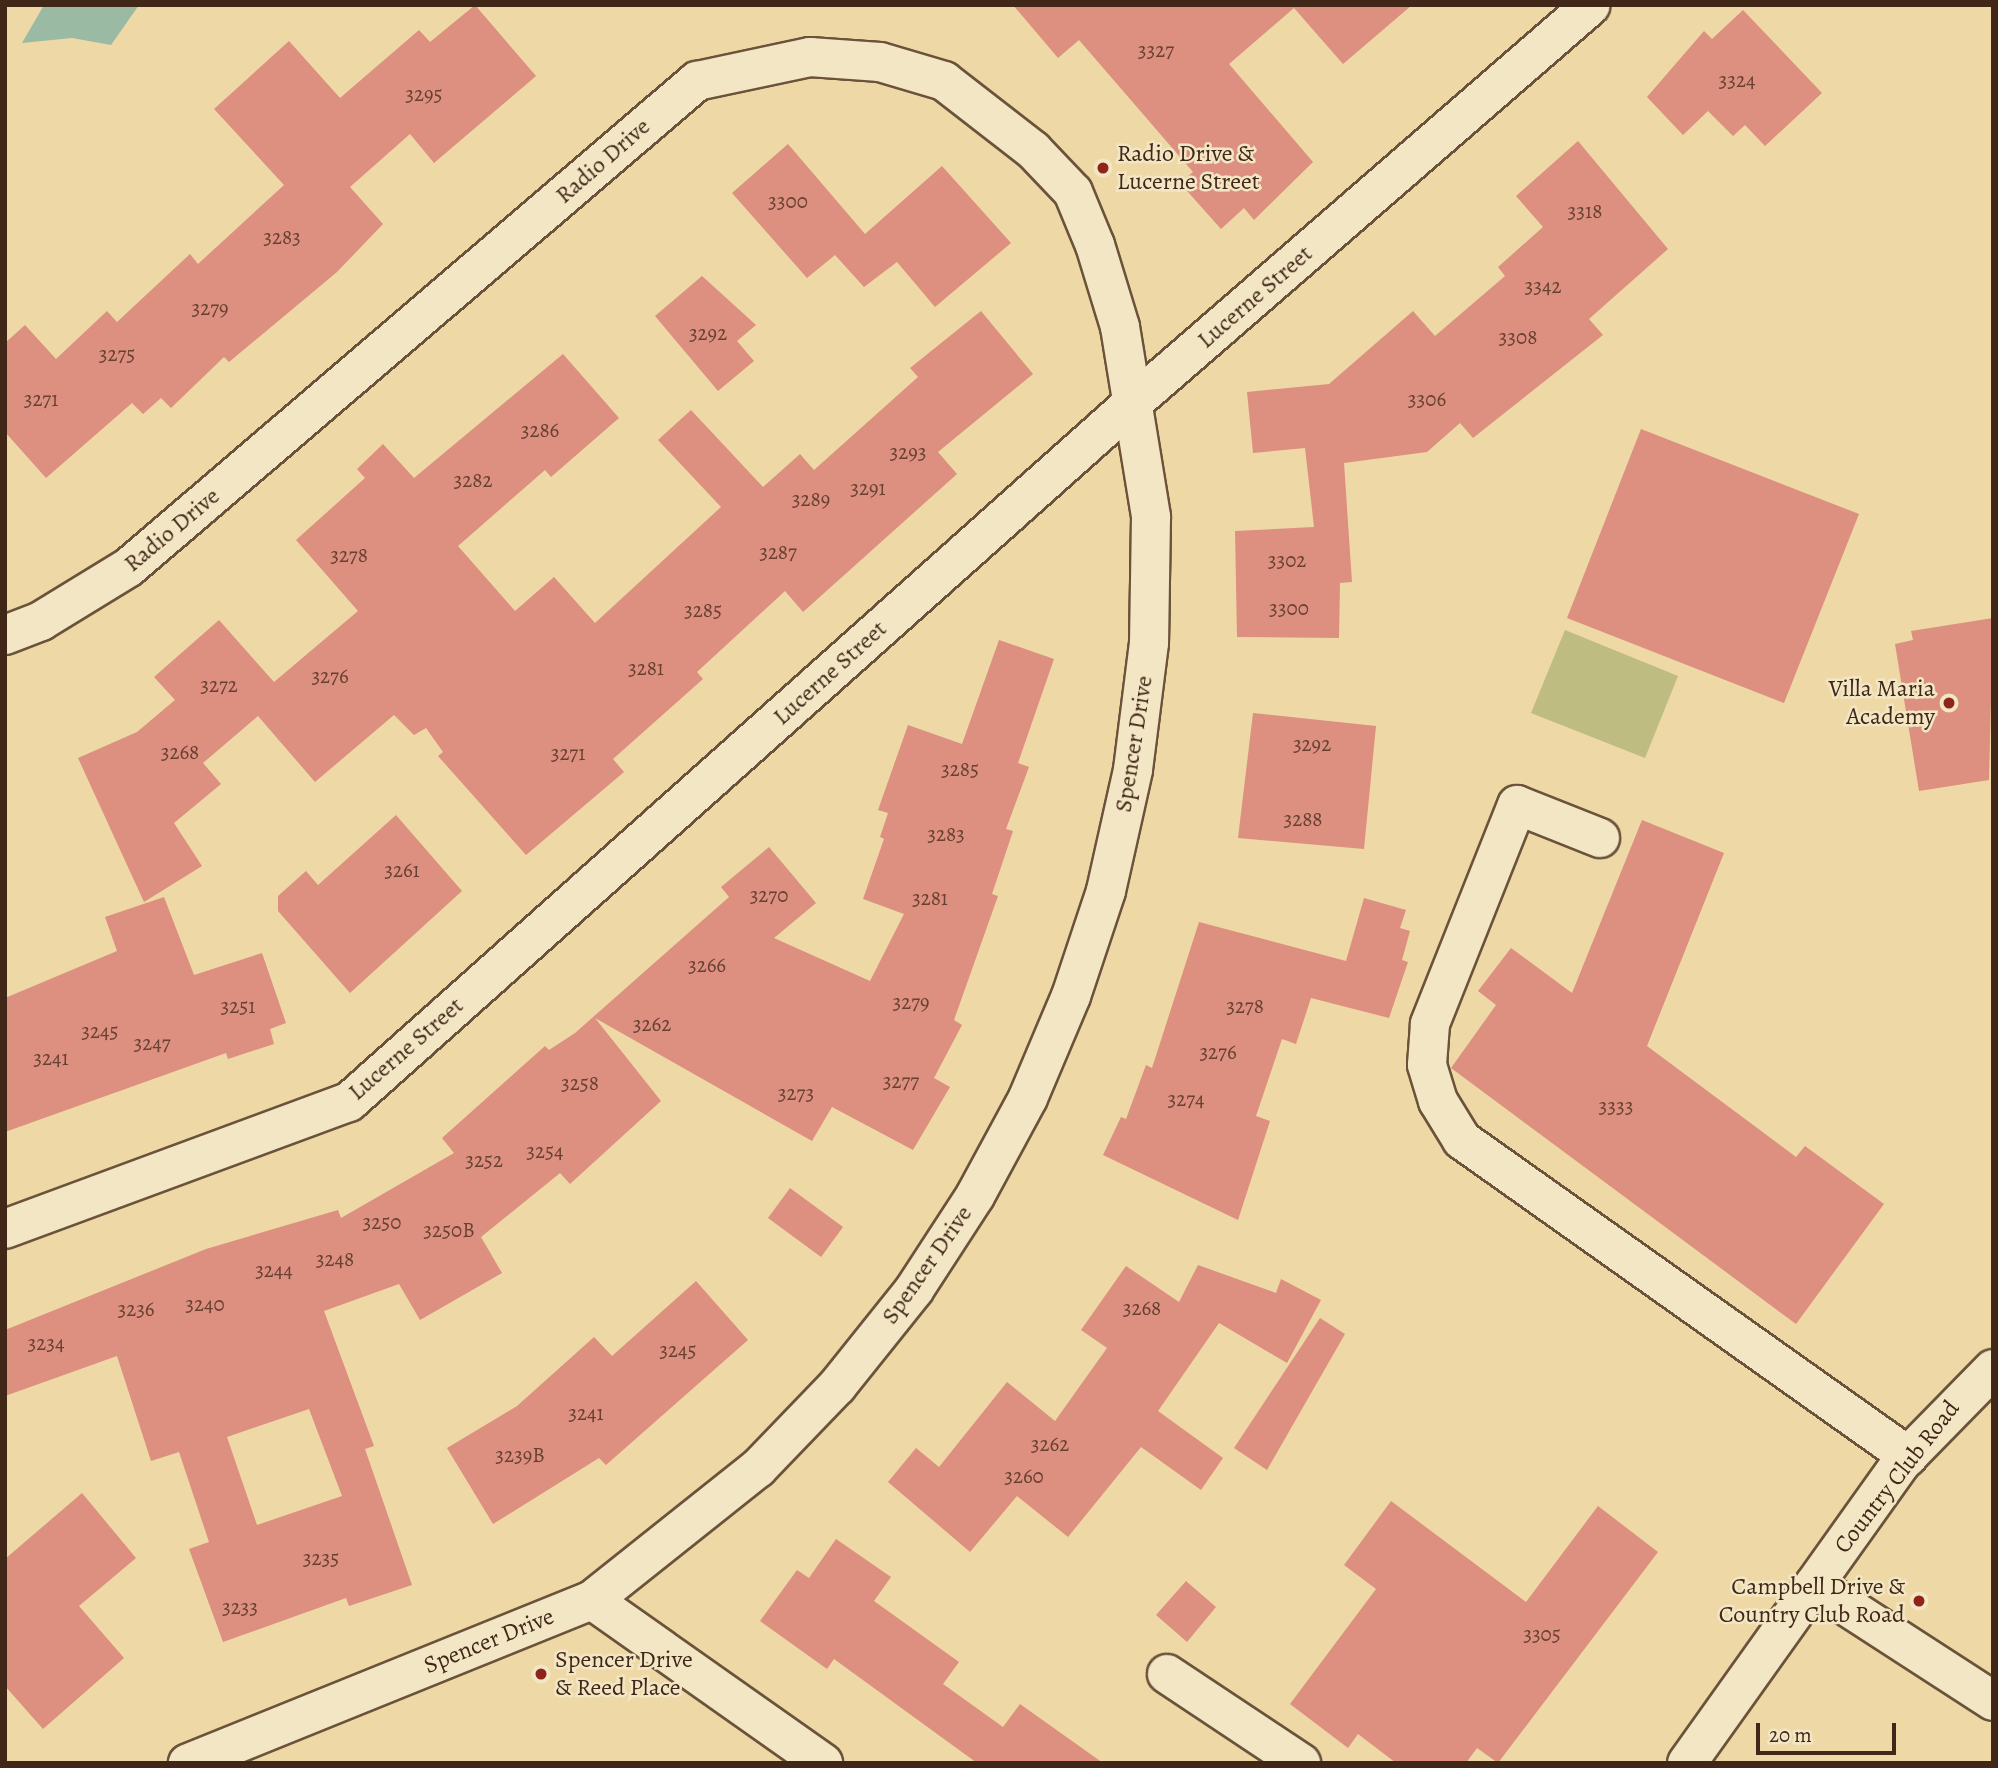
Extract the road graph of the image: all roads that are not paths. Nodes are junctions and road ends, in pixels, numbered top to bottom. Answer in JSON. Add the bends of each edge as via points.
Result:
{"nodes":[{"id":1,"x":1590,"y":6,"type":"edge"},
{"id":2,"x":1135,"y":401,"type":"junction"},
{"id":3,"x":5,"y":635,"type":"edge"},
{"id":4,"x":1600,"y":838,"type":"dead end"},
{"id":5,"x":5,"y":1229,"type":"edge"},
{"id":6,"x":1993,"y":1369,"type":"edge"},
{"id":7,"x":1908,"y":1456,"type":"junction"},
{"id":8,"x":1814,"y":1585,"type":"junction"},
{"id":9,"x":592,"y":1600,"type":"junction"},
{"id":10,"x":1167,"y":1674,"type":"dead end"},
{"id":11,"x":1993,"y":1701,"type":"edge"},
{"id":12,"x":188,"y":1763,"type":"edge"},
{"id":13,"x":823,"y":1763,"type":"edge"},
{"id":14,"x":1301,"y":1763,"type":"edge"},
{"id":15,"x":1687,"y":1763,"type":"edge"}],
"edges":[{"from":1,"to":2,"type":"street","name":"Lucerne Street"},
{"from":2,"to":3,"type":"street","name":"Radio Drive","via":[[1095,245],[1073,192],[1033,149],[944,81],[880,62],[810,57],[755,64],[697,81],[130,567],[41,621]]},
{"from":2,"to":5,"type":"street","name":"Lucerne Street","via":[[349,1102]]},
{"from":2,"to":9,"type":"street","name":"Spencer Drive","via":[[1151,517],[1149,643],[1133,770],[1106,891],[1028,1098],[914,1290],[837,1386],[758,1468]]},
{"from":4,"to":7,"type":"street","via":[[1517,805],[1430,1024],[1427,1065],[1438,1101],[1462,1140]]},
{"from":6,"to":7,"type":"street","name":"Country Club Road"},
{"from":7,"to":8,"type":"street","name":"Country Club Road"},
{"from":8,"to":11,"type":"street"},
{"from":8,"to":15,"type":"street","name":"Country Club Road"},
{"from":9,"to":12,"type":"street","name":"Spencer Drive"},
{"from":9,"to":13,"type":"street"},
{"from":10,"to":14,"type":"street"}]}
